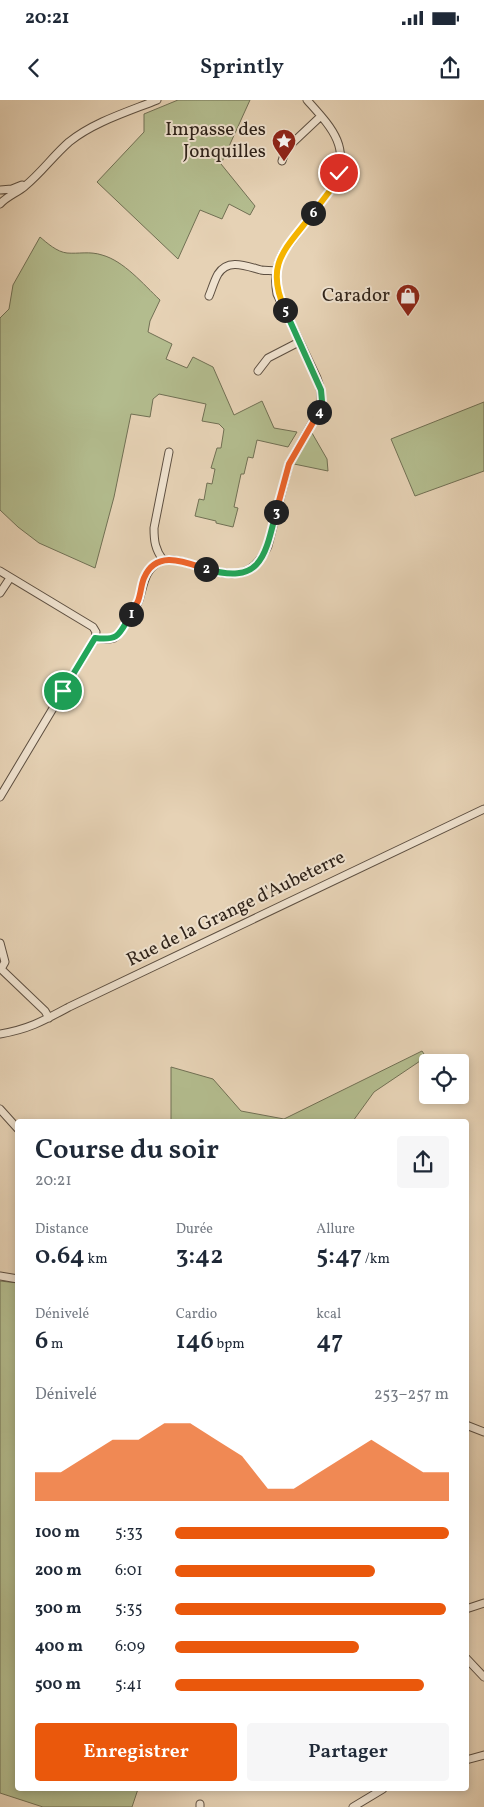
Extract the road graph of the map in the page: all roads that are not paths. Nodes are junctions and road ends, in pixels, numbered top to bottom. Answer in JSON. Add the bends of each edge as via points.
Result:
{"nodes":[{"id":1,"x":156,"y":100,"type":"edge"},
{"id":2,"x":307,"y":100,"type":"edge"},
{"id":3,"x":321,"y":116,"type":"junction"},
{"id":4,"x":282,"y":161,"type":"dead end"},
{"id":5,"x":29,"y":182,"type":"junction"},
{"id":6,"x":0,"y":190,"type":"edge"},
{"id":7,"x":4,"y":197,"type":"edge"},
{"id":8,"x":0,"y":204,"type":"edge"},
{"id":9,"x":276,"y":271,"type":"junction"},
{"id":10,"x":208,"y":296,"type":"dead end"},
{"id":11,"x":299,"y":342,"type":"junction"},
{"id":12,"x":258,"y":371,"type":"dead end"},
{"id":13,"x":169,"y":452,"type":"dead end"},
{"id":14,"x":163,"y":560,"type":"junction"},
{"id":15,"x":0,"y":571,"type":"edge"},
{"id":16,"x":10,"y":578,"type":"junction"},
{"id":17,"x":0,"y":593,"type":"edge"},
{"id":18,"x":95,"y":638,"type":"junction"},
{"id":19,"x":0,"y":797,"type":"edge"},
{"id":20,"x":484,"y":809,"type":"edge"},
{"id":21,"x":0,"y":944,"type":"edge"},
{"id":22,"x":1,"y":968,"type":"edge"},
{"id":23,"x":49,"y":1018,"type":"junction"},
{"id":24,"x":0,"y":1034,"type":"edge"},
{"id":25,"x":0,"y":1109,"type":"edge"},
{"id":26,"x":15,"y":1126,"type":"edge"},
{"id":27,"x":0,"y":1276,"type":"edge"},
{"id":28,"x":15,"y":1278,"type":"edge"},
{"id":29,"x":469,"y":1426,"type":"edge"},
{"id":30,"x":484,"y":1432,"type":"edge"},
{"id":31,"x":484,"y":1603,"type":"edge"},
{"id":32,"x":469,"y":1608,"type":"edge"},
{"id":33,"x":469,"y":1661,"type":"edge"},
{"id":34,"x":484,"y":1677,"type":"edge"},
{"id":35,"x":484,"y":1755,"type":"edge"},
{"id":36,"x":469,"y":1759,"type":"edge"},
{"id":37,"x":380,"y":1791,"type":"edge"},
{"id":38,"x":353,"y":1807,"type":"edge"}],
"edges":[{"from":1,"to":5,"type":"street","via":[[87,130],[60,150]]},
{"from":2,"to":3,"type":"street"},
{"from":3,"to":4,"type":"street","via":[[286,149]]},
{"from":3,"to":9,"type":"street","via":[[338,140],[341,152],[339,173],[335,184],[284,251]]},
{"from":5,"to":6,"type":"street"},
{"from":5,"to":7,"type":"street"},
{"from":7,"to":8,"type":"street"},
{"from":9,"to":10,"type":"street","via":[[242,264],[229,265],[218,274]]},
{"from":9,"to":11,"type":"street","via":[[278,294]]},
{"from":11,"to":12,"type":"street","via":[[268,358]]},
{"from":11,"to":14,"type":"street","via":[[317,378],[322,401],[289,464],[263,557],[248,571],[238,574],[224,574],[172,559]]},
{"from":13,"to":14,"type":"street","via":[[154,528],[156,551]]},
{"from":14,"to":18,"type":"street","via":[[148,571],[138,601],[119,634],[108,640]]},
{"from":15,"to":16,"type":"street"},
{"from":16,"to":17,"type":"street"},
{"from":16,"to":18,"type":"street","via":[[93,627]]},
{"from":18,"to":19,"type":"street"},
{"from":20,"to":23,"type":"street","name":"Rue de la Grange d'Aubeterre"},
{"from":21,"to":22,"type":"street","via":[[5,962]]},
{"from":22,"to":23,"type":"street"},
{"from":23,"to":24,"type":"street","name":"Rue de la Grange d'Aubeterre","via":[[22,1030]]},
{"from":25,"to":26,"type":"street"},
{"from":27,"to":28,"type":"street"},
{"from":29,"to":30,"type":"street"},
{"from":31,"to":32,"type":"street"},
{"from":33,"to":34,"type":"street"},
{"from":35,"to":36,"type":"street"},
{"from":37,"to":38,"type":"street"}]}
